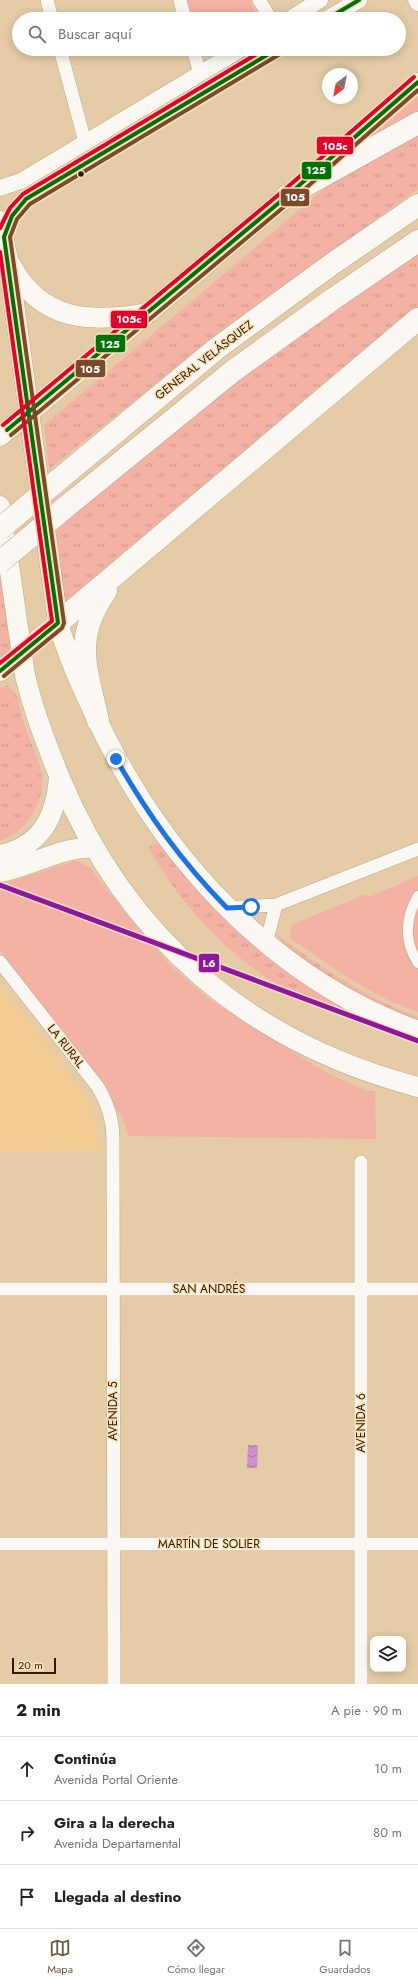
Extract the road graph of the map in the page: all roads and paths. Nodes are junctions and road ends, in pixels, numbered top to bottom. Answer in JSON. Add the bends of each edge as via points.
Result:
{"nodes":[{"id":1,"x":47,"y":0,"type":"edge"},
{"id":2,"x":180,"y":0,"type":"edge"},
{"id":3,"x":259,"y":0,"type":"edge"},
{"id":4,"x":320,"y":0,"type":"edge"},
{"id":5,"x":359,"y":0,"type":"edge"},
{"id":6,"x":416,"y":0,"type":"edge"},
{"id":7,"x":418,"y":4,"type":"edge"},
{"id":8,"x":50,"y":12,"type":"edge"},
{"id":9,"x":183,"y":12,"type":"edge"},
{"id":10,"x":266,"y":12,"type":"edge"},
{"id":11,"x":301,"y":12,"type":"edge"},
{"id":12,"x":339,"y":12,"type":"edge"},
{"id":13,"x":62,"y":56,"type":"edge"},
{"id":14,"x":195,"y":56,"type":"edge"},
{"id":15,"x":230,"y":56,"type":"edge"},
{"id":16,"x":265,"y":56,"type":"edge"},
{"id":17,"x":200,"y":74,"type":"junction"},
{"id":18,"x":418,"y":82,"type":"edge"},
{"id":19,"x":418,"y":123,"type":"edge"},
{"id":20,"x":85,"y":142,"type":"junction"},
{"id":21,"x":0,"y":188,"type":"edge"},
{"id":22,"x":287,"y":196,"type":"junction"},
{"id":23,"x":418,"y":205,"type":"edge"},
{"id":24,"x":2,"y":229,"type":"edge"},
{"id":25,"x":418,"y":241,"type":"edge"},
{"id":26,"x":8,"y":260,"type":"junction"},
{"id":27,"x":148,"y":313,"type":"junction"},
{"id":28,"x":418,"y":319,"type":"edge"},
{"id":29,"x":30,"y":412,"type":"junction"},
{"id":30,"x":0,"y":436,"type":"edge"},
{"id":31,"x":0,"y":506,"type":"edge"},
{"id":32,"x":0,"y":529,"type":"edge"},
{"id":33,"x":0,"y":562,"type":"edge"},
{"id":34,"x":119,"y":572,"type":"junction"},
{"id":35,"x":58,"y":624,"type":"junction"},
{"id":36,"x":21,"y":653,"type":"junction"},
{"id":37,"x":0,"y":671,"type":"edge"},
{"id":38,"x":98,"y":721,"type":"junction"},
{"id":39,"x":59,"y":777,"type":"junction"},
{"id":40,"x":94,"y":848,"type":"junction"},
{"id":41,"x":418,"y":849,"type":"edge"},
{"id":42,"x":0,"y":855,"type":"edge"},
{"id":43,"x":0,"y":872,"type":"edge"},
{"id":44,"x":418,"y":896,"type":"edge"},
{"id":45,"x":276,"y":905,"type":"junction"},
{"id":46,"x":227,"y":908,"type":"junction"},
{"id":47,"x":266,"y":944,"type":"junction"},
{"id":48,"x":0,"y":962,"type":"edge"},
{"id":49,"x":418,"y":963,"type":"edge"},
{"id":50,"x":418,"y":1031,"type":"edge"},
{"id":51,"x":418,"y":1088,"type":"edge"},
{"id":52,"x":113,"y":1138,"type":"joint"},
{"id":53,"x":361,"y":1162,"type":"dead end"},
{"id":54,"x":0,"y":1289,"type":"edge"},
{"id":55,"x":114,"y":1289,"type":"junction"},
{"id":56,"x":361,"y":1289,"type":"junction"},
{"id":57,"x":418,"y":1289,"type":"edge"},
{"id":58,"x":0,"y":1544,"type":"edge"},
{"id":59,"x":114,"y":1544,"type":"junction"},
{"id":60,"x":361,"y":1544,"type":"junction"},
{"id":61,"x":418,"y":1544,"type":"edge"},
{"id":62,"x":114,"y":1684,"type":"edge"},
{"id":63,"x":362,"y":1684,"type":"edge"}],
"edges":[{"from":1,"to":8,"type":"street"},
{"from":2,"to":9,"type":"street"},
{"from":3,"to":10,"type":"street"},
{"from":4,"to":11,"type":"street"},
{"from":5,"to":12,"type":"street"},
{"from":6,"to":7,"type":"street"},
{"from":13,"to":20,"type":"street"},
{"from":14,"to":17,"type":"street"},
{"from":15,"to":17,"type":"street"},
{"from":16,"to":24,"type":"street","via":[[26,199],[12,214],[6,229]]},
{"from":17,"to":20,"type":"street"},
{"from":18,"to":22,"type":"main road"},
{"from":19,"to":22,"type":"highway"},
{"from":20,"to":21,"type":"street","via":[[20,181]]},
{"from":22,"to":27,"type":"main road"},
{"from":23,"to":32,"type":"highway","name":"GENERAL VELÁSQUEZ","bridge":true,"via":[[216,349]]},
{"from":24,"to":26,"type":"main road"},
{"from":25,"to":33,"type":"highway","bridge":true,"via":[[233,371]]},
{"from":26,"to":27,"type":"main road","via":[[14,272],[31,292],[62,312],[98,319]]},
{"from":26,"to":29,"type":"main road"},
{"from":27,"to":29,"type":"main road"},
{"from":28,"to":34,"type":"highway"},
{"from":29,"to":30,"type":"main road"},
{"from":29,"to":35,"type":"main road"},
{"from":31,"to":36,"type":"main road"},
{"from":34,"to":35,"type":"highway"},
{"from":34,"to":38,"type":"highway","via":[[98,603],[84,641],[86,669]]},
{"from":35,"to":36,"type":"main road"},
{"from":35,"to":38,"type":"main road"},
{"from":36,"to":37,"type":"main road"},
{"from":36,"to":39,"type":"main road","via":[[39,723]]},
{"from":38,"to":46,"type":"main road","via":[[127,778],[171,845]]},
{"from":39,"to":40,"type":"main road"},
{"from":39,"to":42,"type":"main road","via":[[55,804],[43,830],[25,846]]},
{"from":40,"to":43,"type":"main road","via":[[78,848]]},
{"from":40,"to":51,"type":"main road","via":[[118,885],[156,934],[184,963],[225,995],[265,1023],[314,1050],[365,1072]]},
{"from":41,"to":45,"type":"street"},
{"from":44,"to":49,"type":"street","via":[[410,913],[407,934]]},
{"from":45,"to":46,"type":"street"},
{"from":45,"to":47,"type":"street"},
{"from":46,"to":47,"type":"main road"},
{"from":47,"to":50,"type":"main road","via":[[352,1002]]},
{"from":48,"to":52,"type":"street","name":"LA RURAL","via":[[98,1087],[109,1107]]},
{"from":52,"to":55,"type":"street","name":"AVENIDA 5"},
{"from":53,"to":56,"type":"street","name":"AVENIDA 6"},
{"from":54,"to":55,"type":"street","name":"SAN ANDRÉS"},
{"from":55,"to":56,"type":"street","name":"SAN ANDRÉS"},
{"from":55,"to":59,"type":"street","name":"AVENIDA 5"},
{"from":56,"to":57,"type":"street","name":"SAN ANDRÉS"},
{"from":56,"to":60,"type":"street","name":"AVENIDA 6"},
{"from":58,"to":59,"type":"street","name":"MARTÍN DE SOLIER"},
{"from":59,"to":60,"type":"street","name":"MARTÍN DE SOLIER"},
{"from":59,"to":62,"type":"street","name":"AVENIDA 5"},
{"from":60,"to":61,"type":"street","name":"MARTÍN DE SOLIER"},
{"from":60,"to":63,"type":"street","name":"AVENIDA 6"}]}
